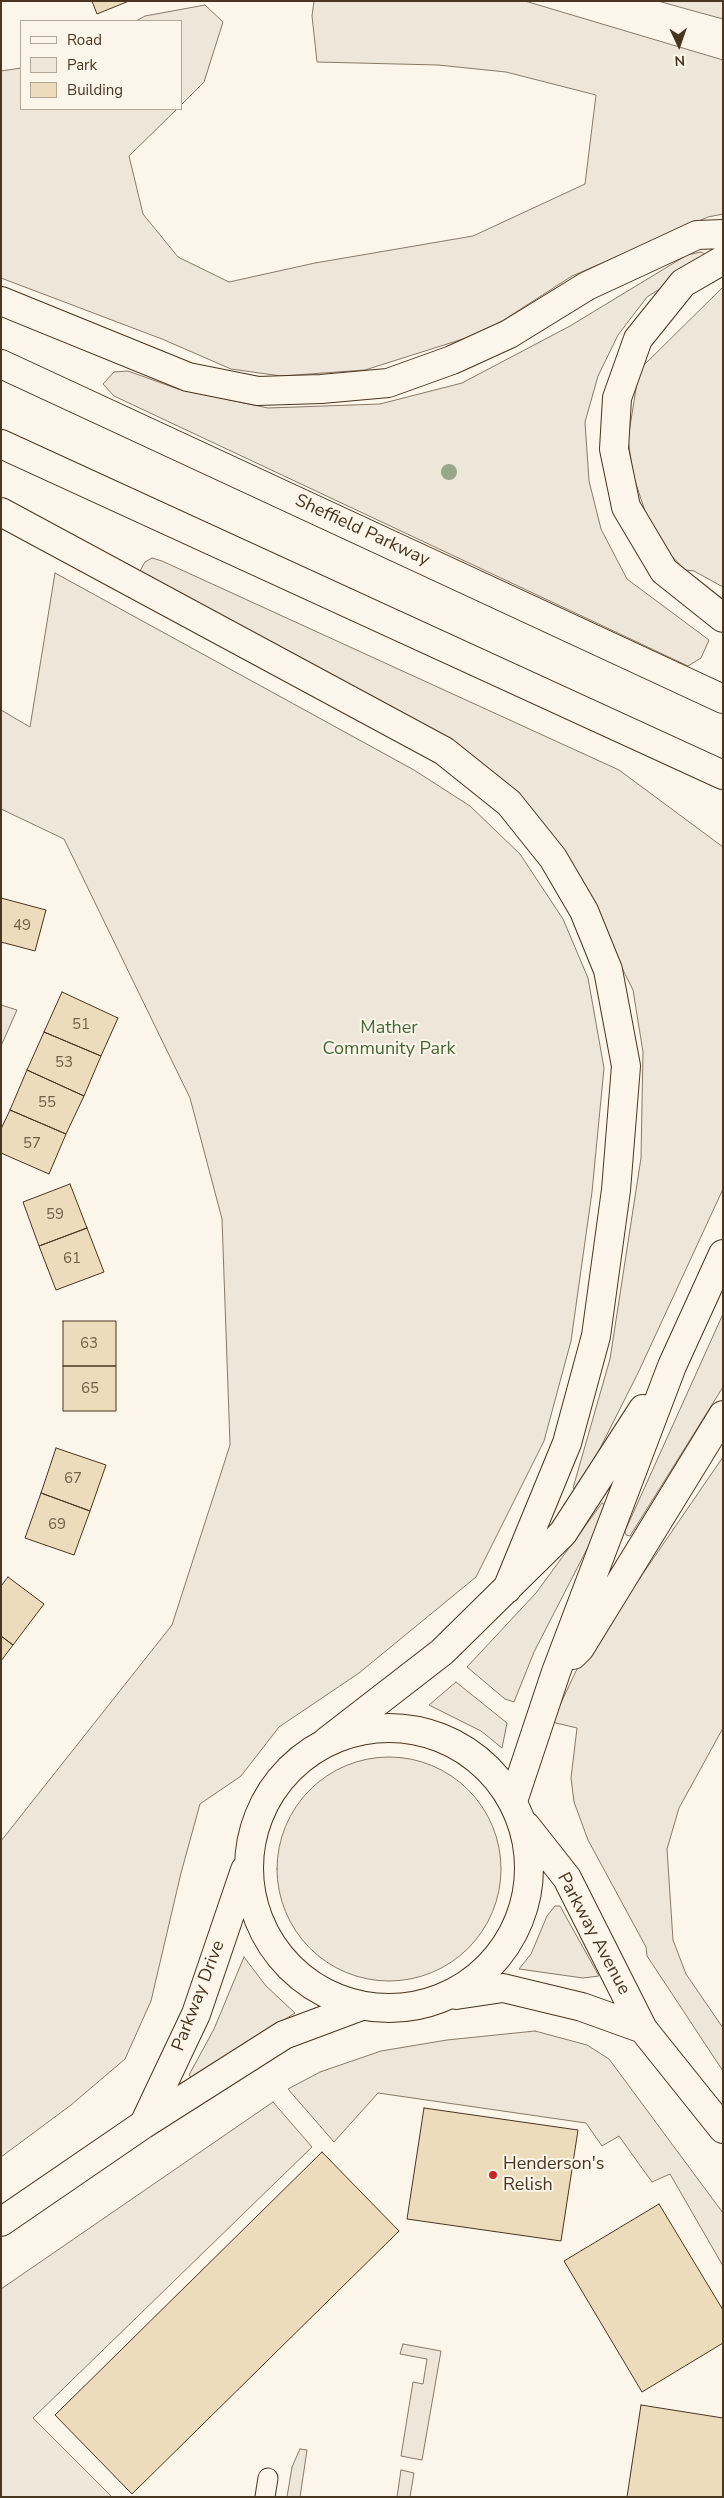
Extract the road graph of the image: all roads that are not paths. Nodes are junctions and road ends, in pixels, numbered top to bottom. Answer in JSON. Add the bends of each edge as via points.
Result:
{"nodes":[{"id":1,"x":723,"y":234,"type":"edge"},
{"id":2,"x":723,"y":260,"type":"edge"},
{"id":3,"x":1,"y":301,"type":"edge"},
{"id":4,"x":1,"y":364,"type":"edge"},
{"id":5,"x":1,"y":444,"type":"edge"},
{"id":6,"x":1,"y":512,"type":"edge"},
{"id":7,"x":723,"y":618,"type":"edge"},
{"id":8,"x":723,"y":699,"type":"edge"},
{"id":9,"x":723,"y":775,"type":"edge"},
{"id":10,"x":723,"y":1254,"type":"edge"},
{"id":11,"x":672,"y":1366,"type":"junction"},
{"id":12,"x":723,"y":1415,"type":"edge"},
{"id":13,"x":507,"y":1589,"type":"junction"},
{"id":14,"x":556,"y":1672,"type":"junction"},
{"id":15,"x":327,"y":1742,"type":"junction"},
{"id":16,"x":517,"y":1810,"type":"junction"},
{"id":17,"x":247,"y":1865,"type":"junction"},
{"id":18,"x":452,"y":1995,"type":"junction"},
{"id":19,"x":359,"y":2007,"type":"junction"},
{"id":20,"x":643,"y":2029,"type":"junction"},
{"id":21,"x":144,"y":2124,"type":"junction"},
{"id":22,"x":723,"y":2129,"type":"edge"},
{"id":23,"x":1,"y":2222,"type":"edge"},
{"id":24,"x":268,"y":2478,"type":"dead end"},
{"id":25,"x":265,"y":2497,"type":"edge"}],
"edges":[{"from":1,"to":3,"type":"main road","via":[[697,235],[587,286],[509,334],[452,360],[388,383],[258,392],[188,377]]},
{"from":2,"to":7,"type":"main road","via":[[683,283],[638,339],[617,398],[614,449],[626,507],[664,572]]},
{"from":4,"to":8,"type":"main road","name":"Sheffield Parkway"},
{"from":5,"to":9,"type":"main road"},
{"from":6,"to":13,"type":"main road","via":[[444,751],[509,803],[553,858],[584,911],[608,970],[626,1066],[616,1190],[596,1336],[567,1443]]},
{"from":10,"to":11,"type":"main road"},
{"from":11,"to":13,"type":"main road","via":[[562,1533]]},
{"from":11,"to":14,"type":"main road"},
{"from":12,"to":14,"type":"main road","via":[[580,1648]]},
{"from":13,"to":15,"type":"main road","via":[[442,1652]]},
{"from":14,"to":16,"type":"main road"},
{"from":15,"to":16,"type":"main road","name":"Parkway Avenue","via":[[374,1728],[424,1732],[457,1745],[487,1766]]},
{"from":15,"to":17,"type":"main road","via":[[301,1758],[278,1780],[257,1818]]},
{"from":16,"to":18,"type":"main road","via":[[530,1854],[528,1892],[510,1943],[485,1972]]},
{"from":16,"to":20,"type":"main road","name":"Parkway Avenue","via":[[567,1878]]},
{"from":17,"to":19,"type":"main road","via":[[253,1908],[265,1937],[281,1960],[309,1986]]},
{"from":17,"to":21,"type":"main road","name":"Parkway Drive","via":[[196,2014]]},
{"from":18,"to":19,"type":"main road","via":[[403,2009]]},
{"from":18,"to":20,"type":"main road","name":"Parkway Avenue","via":[[503,1988],[582,2007]]},
{"from":19,"to":21,"type":"main road","via":[[284,2035]]},
{"from":20,"to":22,"type":"main road","name":"Parkway Avenue"},
{"from":21,"to":23,"type":"main road"},
{"from":24,"to":25,"type":"lane"}]}
